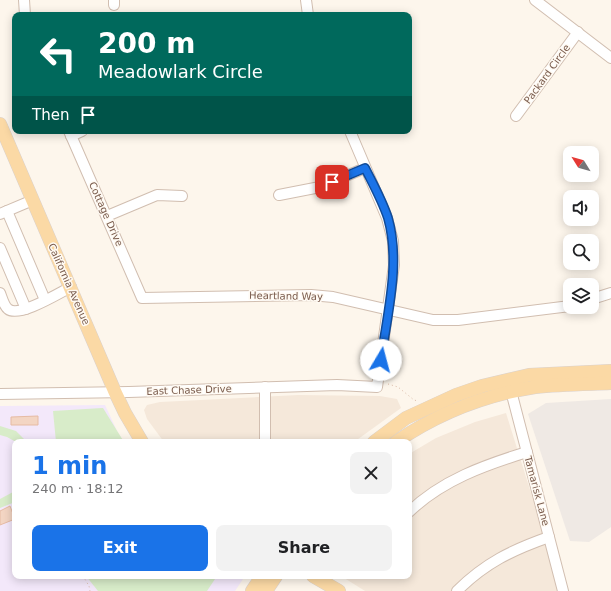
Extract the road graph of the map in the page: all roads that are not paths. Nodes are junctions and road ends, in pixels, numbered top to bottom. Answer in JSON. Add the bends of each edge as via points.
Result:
{"nodes":[{"id":1,"x":24,"y":0,"type":"edge"},
{"id":2,"x":306,"y":0,"type":"edge"},
{"id":3,"x":535,"y":0,"type":"edge"},
{"id":4,"x":25,"y":12,"type":"edge"},
{"id":5,"x":308,"y":12,"type":"edge"},
{"id":6,"x":578,"y":32,"type":"junction"},
{"id":7,"x":611,"y":58,"type":"edge"},
{"id":8,"x":516,"y":116,"type":"dead end"},
{"id":9,"x":0,"y":127,"type":"edge"},
{"id":10,"x":70,"y":134,"type":"edge"},
{"id":11,"x":351,"y":134,"type":"edge"},
{"id":12,"x":365,"y":168,"type":"junction"},
{"id":13,"x":279,"y":195,"type":"dead end"},
{"id":14,"x":182,"y":196,"type":"dead end"},
{"id":15,"x":33,"y":200,"type":"junction"},
{"id":16,"x":3,"y":212,"type":"edge"},
{"id":17,"x":107,"y":216,"type":"junction"},
{"id":18,"x":0,"y":248,"type":"edge"},
{"id":19,"x":71,"y":287,"type":"junction"},
{"id":20,"x":0,"y":293,"type":"edge"},
{"id":21,"x":611,"y":293,"type":"edge"},
{"id":22,"x":599,"y":297,"type":"edge"},
{"id":23,"x":142,"y":298,"type":"joint"},
{"id":24,"x":45,"y":300,"type":"junction"},
{"id":25,"x":563,"y":307,"type":"edge"},
{"id":26,"x":26,"y":309,"type":"junction"},
{"id":27,"x":388,"y":311,"type":"junction"},
{"id":28,"x":611,"y":371,"type":"edge"},
{"id":29,"x":578,"y":372,"type":"junction"},
{"id":30,"x":611,"y":383,"type":"edge"},
{"id":31,"x":264,"y":387,"type":"junction"},
{"id":32,"x":511,"y":391,"type":"junction"},
{"id":33,"x":116,"y":392,"type":"junction"},
{"id":34,"x":0,"y":394,"type":"edge"},
{"id":35,"x":140,"y":439,"type":"edge"},
{"id":36,"x":265,"y":439,"type":"edge"},
{"id":37,"x":378,"y":439,"type":"edge"},
{"id":38,"x":401,"y":439,"type":"edge"},
{"id":39,"x":527,"y":452,"type":"junction"},
{"id":40,"x":412,"y":510,"type":"edge"},
{"id":41,"x":549,"y":538,"type":"junction"},
{"id":42,"x":260,"y":579,"type":"edge"},
{"id":43,"x":274,"y":579,"type":"edge"},
{"id":44,"x":318,"y":579,"type":"edge"},
{"id":45,"x":252,"y":591,"type":"edge"},
{"id":46,"x":266,"y":591,"type":"edge"},
{"id":47,"x":339,"y":591,"type":"edge"},
{"id":48,"x":457,"y":591,"type":"edge"},
{"id":49,"x":563,"y":591,"type":"edge"}],
"edges":[{"from":1,"to":4,"type":"street"},
{"from":2,"to":5,"type":"street"},
{"from":3,"to":6,"type":"street"},
{"from":6,"to":7,"type":"street"},
{"from":6,"to":8,"type":"street","name":"Packard Circle"},
{"from":9,"to":15,"type":"main road","name":"California Avenue"},
{"from":10,"to":17,"type":"street","name":"Cottage Drive"},
{"from":11,"to":12,"type":"street"},
{"from":12,"to":13,"type":"street","via":[[320,187]]},
{"from":12,"to":27,"type":"street","via":[[388,218],[393,241],[394,265]]},
{"from":14,"to":17,"type":"street","via":[[157,195]]},
{"from":15,"to":16,"type":"street"},
{"from":15,"to":19,"type":"main road","name":"California Avenue"},
{"from":16,"to":24,"type":"street"},
{"from":17,"to":23,"type":"street","name":"Cottage Drive"},
{"from":18,"to":26,"type":"street"},
{"from":19,"to":24,"type":"street"},
{"from":19,"to":33,"type":"main road","name":"California Avenue"},
{"from":20,"to":26,"type":"street","via":[[9,310],[15,312]]},
{"from":21,"to":22,"type":"street"},
{"from":23,"to":27,"type":"street","name":"Heartland Way","via":[[311,295],[334,297]]},
{"from":24,"to":26,"type":"street"},
{"from":25,"to":27,"type":"street","name":"Heartland Way","via":[[458,320],[433,320]]},
{"from":27,"to":31,"type":"street","name":"East Chase Drive","via":[[377,387]]},
{"from":28,"to":29,"type":"main road"},
{"from":29,"to":32,"type":"main road","via":[[570,378],[516,385]]},
{"from":29,"to":37,"type":"main road","via":[[529,375],[482,386],[406,418]]},
{"from":30,"to":32,"type":"main road"},
{"from":31,"to":33,"type":"street","name":"East Chase Drive"},
{"from":31,"to":36,"type":"street"},
{"from":32,"to":38,"type":"main road","via":[[431,420]]},
{"from":32,"to":39,"type":"street","name":"Tamarisk Lane"},
{"from":33,"to":34,"type":"street","name":"East Chase Drive"},
{"from":33,"to":35,"type":"main road","name":"California Avenue"},
{"from":39,"to":40,"type":"street","via":[[484,466],[449,482]]},
{"from":39,"to":41,"type":"street","name":"Tamarisk Lane"},
{"from":41,"to":48,"type":"street","via":[[520,547],[501,557],[480,570]]},
{"from":41,"to":49,"type":"street","name":"Tamarisk Lane"},
{"from":42,"to":45,"type":"main road"},
{"from":43,"to":46,"type":"main road"},
{"from":44,"to":47,"type":"main road"}]}
